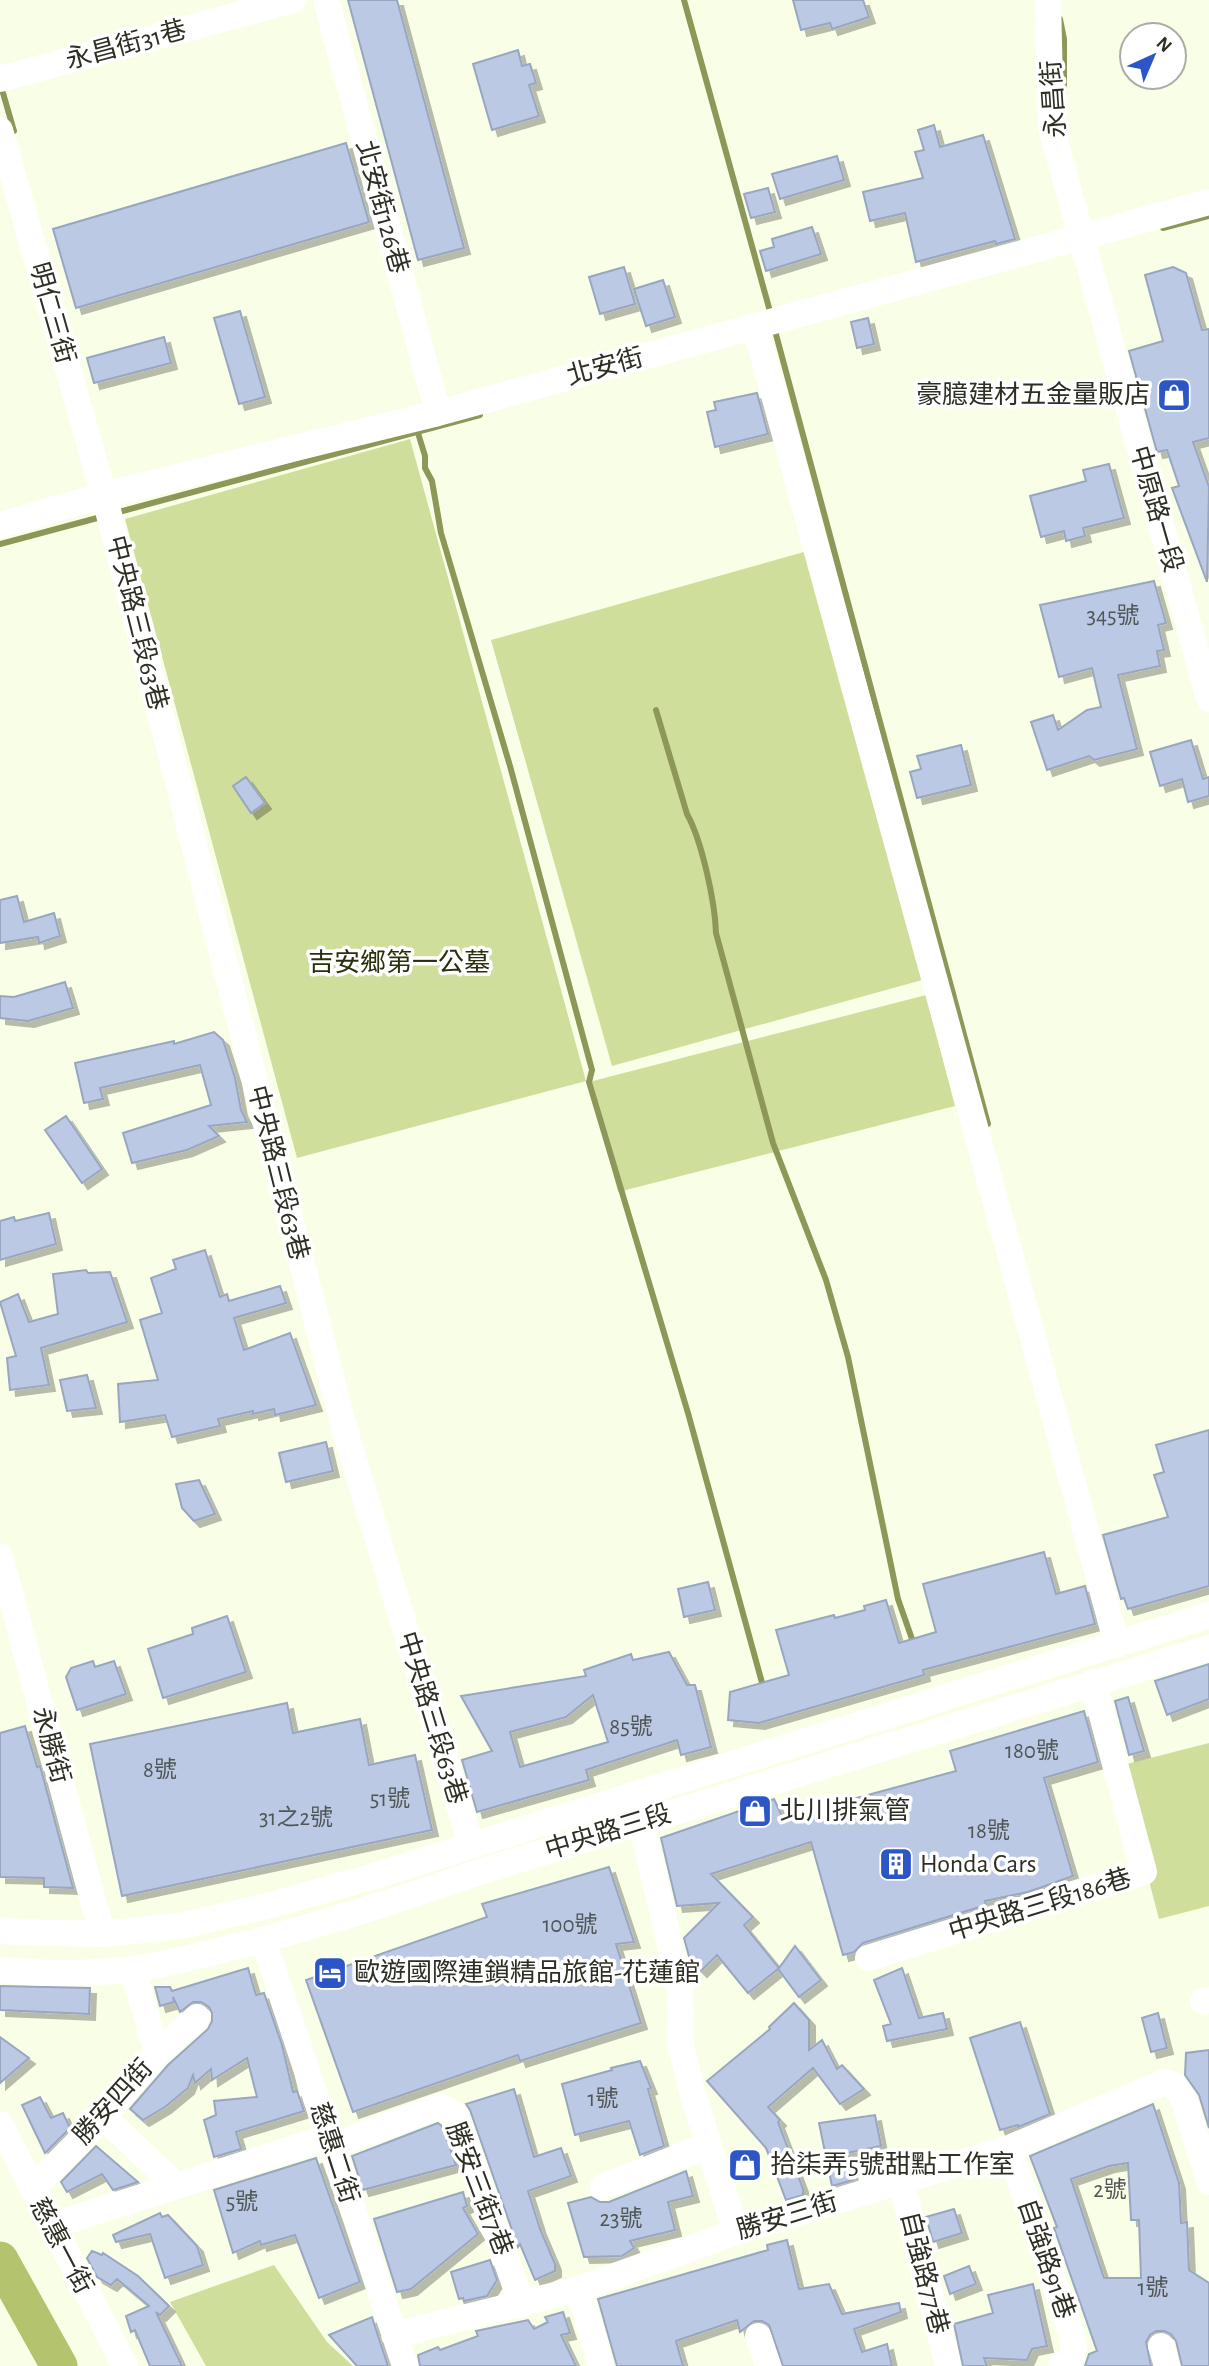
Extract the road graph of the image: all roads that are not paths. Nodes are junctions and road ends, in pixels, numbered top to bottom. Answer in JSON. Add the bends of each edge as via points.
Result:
{"nodes":[{"id":1,"x":293,"y":0,"type":"edge"},
{"id":2,"x":326,"y":0,"type":"edge"},
{"id":3,"x":1048,"y":0,"type":"edge"},
{"id":4,"x":0,"y":79,"type":"edge"},
{"id":5,"x":0,"y":130,"type":"edge"},
{"id":6,"x":1209,"y":202,"type":"edge"},
{"id":7,"x":1080,"y":238,"type":"junction"},
{"id":8,"x":755,"y":326,"type":"junction"},
{"id":9,"x":438,"y":413,"type":"junction"},
{"id":10,"x":104,"y":495,"type":"junction"},
{"id":11,"x":0,"y":525,"type":"edge"},
{"id":12,"x":1209,"y":699,"type":"edge"},
{"id":13,"x":0,"y":1556,"type":"edge"},
{"id":14,"x":1209,"y":1615,"type":"edge"},
{"id":15,"x":1117,"y":1644,"type":"junction"},
{"id":16,"x":1209,"y":1648,"type":"edge"},
{"id":17,"x":1093,"y":1682,"type":"junction"},
{"id":18,"x":641,"y":1822,"type":"junction"},
{"id":19,"x":471,"y":1845,"type":"junction"},
{"id":20,"x":0,"y":1930,"type":"edge"},
{"id":21,"x":102,"y":1934,"type":"junction"},
{"id":22,"x":263,"y":1939,"type":"junction"},
{"id":23,"x":867,"y":1958,"type":"dead end"},
{"id":24,"x":133,"y":1969,"type":"junction"},
{"id":25,"x":0,"y":1970,"type":"edge"},
{"id":26,"x":197,"y":2017,"type":"dead end"},
{"id":27,"x":157,"y":2054,"type":"junction"},
{"id":28,"x":103,"y":2117,"type":"junction"},
{"id":29,"x":0,"y":2124,"type":"edge"},
{"id":30,"x":330,"y":2141,"type":"junction"},
{"id":31,"x":708,"y":2145,"type":"junction"},
{"id":32,"x":1009,"y":2148,"type":"junction"},
{"id":33,"x":901,"y":2181,"type":"junction"},
{"id":34,"x":1209,"y":2182,"type":"edge"},
{"id":35,"x":176,"y":2185,"type":"junction"},
{"id":36,"x":603,"y":2187,"type":"dead end"},
{"id":37,"x":32,"y":2189,"type":"junction"},
{"id":38,"x":51,"y":2226,"type":"junction"},
{"id":39,"x":736,"y":2232,"type":"junction"},
{"id":40,"x":579,"y":2289,"type":"junction"},
{"id":41,"x":522,"y":2305,"type":"junction"},
{"id":42,"x":394,"y":2335,"type":"junction"},
{"id":43,"x":758,"y":2336,"type":"dead end"},
{"id":44,"x":125,"y":2366,"type":"edge"},
{"id":45,"x":405,"y":2366,"type":"edge"},
{"id":46,"x":601,"y":2366,"type":"edge"},
{"id":47,"x":768,"y":2366,"type":"edge"},
{"id":48,"x":948,"y":2366,"type":"edge"},
{"id":49,"x":1061,"y":2366,"type":"edge"}],
"edges":[{"from":1,"to":4,"type":"street","name":"永昌街31巷"},
{"from":2,"to":9,"type":"street","name":"北安街126巷"},
{"from":3,"to":7,"type":"street","name":"永昌街","via":[[1051,127]]},
{"from":5,"to":10,"type":"street","name":"明仁三街"},
{"from":6,"to":7,"type":"street","name":"北安街"},
{"from":7,"to":8,"type":"street","name":"北安街"},
{"from":7,"to":12,"type":"street","name":"中原路一段"},
{"from":8,"to":9,"type":"street","name":"北安街"},
{"from":8,"to":15,"type":"street"},
{"from":9,"to":10,"type":"street","name":"北安街"},
{"from":10,"to":11,"type":"street","name":"北安街"},
{"from":10,"to":19,"type":"street","name":"中央路三段63巷","via":[[345,1431]]},
{"from":13,"to":21,"type":"street","name":"永勝街"},
{"from":14,"to":15,"type":"street","name":"中央路三段"},
{"from":15,"to":19,"type":"street","name":"中央路三段"},
{"from":16,"to":17,"type":"street","name":"中央路三段"},
{"from":17,"to":18,"type":"street","name":"中央路三段"},
{"from":17,"to":23,"type":"street","name":"中央路三段186巷","via":[[1144,1872]]},
{"from":18,"to":22,"type":"street","name":"中央路三段","via":[[386,1905]]},
{"from":18,"to":31,"type":"street","via":[[680,1988],[681,2045]]},
{"from":19,"to":21,"type":"street","name":"中央路三段","via":[[271,1905],[180,1926]]},
{"from":20,"to":21,"type":"street","name":"中央路三段"},
{"from":22,"to":24,"type":"street","name":"中央路三段"},
{"from":22,"to":30,"type":"street","name":"慈惠二街"},
{"from":24,"to":25,"type":"street","name":"中央路三段"},
{"from":24,"to":27,"type":"street"},
{"from":26,"to":27,"type":"street","name":"勝安四街"},
{"from":27,"to":28,"type":"street","name":"勝安四街"},
{"from":28,"to":35,"type":"street"},
{"from":28,"to":37,"type":"street","name":"勝安四街"},
{"from":29,"to":37,"type":"street","name":"慈惠一街"},
{"from":30,"to":35,"type":"street"},
{"from":30,"to":41,"type":"street","name":"勝安三街7巷","via":[[440,2106],[455,2115]]},
{"from":30,"to":42,"type":"street","name":"慈惠二街"},
{"from":31,"to":36,"type":"street"},
{"from":31,"to":39,"type":"street"},
{"from":32,"to":33,"type":"street","name":"勝安三街"},
{"from":32,"to":34,"type":"street","name":"勝安三街","via":[[1165,2082],[1174,2085],[1184,2100]]},
{"from":32,"to":49,"type":"street","name":"自強路91巷","via":[[1071,2332],[1074,2348],[1070,2362]]},
{"from":33,"to":39,"type":"street","name":"勝安三街"},
{"from":33,"to":48,"type":"street","name":"自強路77巷"},
{"from":35,"to":38,"type":"street"},
{"from":37,"to":38,"type":"street","name":"慈惠一街"},
{"from":38,"to":44,"type":"street","name":"慈惠一街"},
{"from":39,"to":40,"type":"street","name":"勝安三街"},
{"from":40,"to":41,"type":"street","name":"勝安三街"},
{"from":40,"to":46,"type":"street"},
{"from":41,"to":42,"type":"street","name":"勝安三街"},
{"from":42,"to":45,"type":"street","name":"慈惠二街"},
{"from":43,"to":47,"type":"street"}]}
